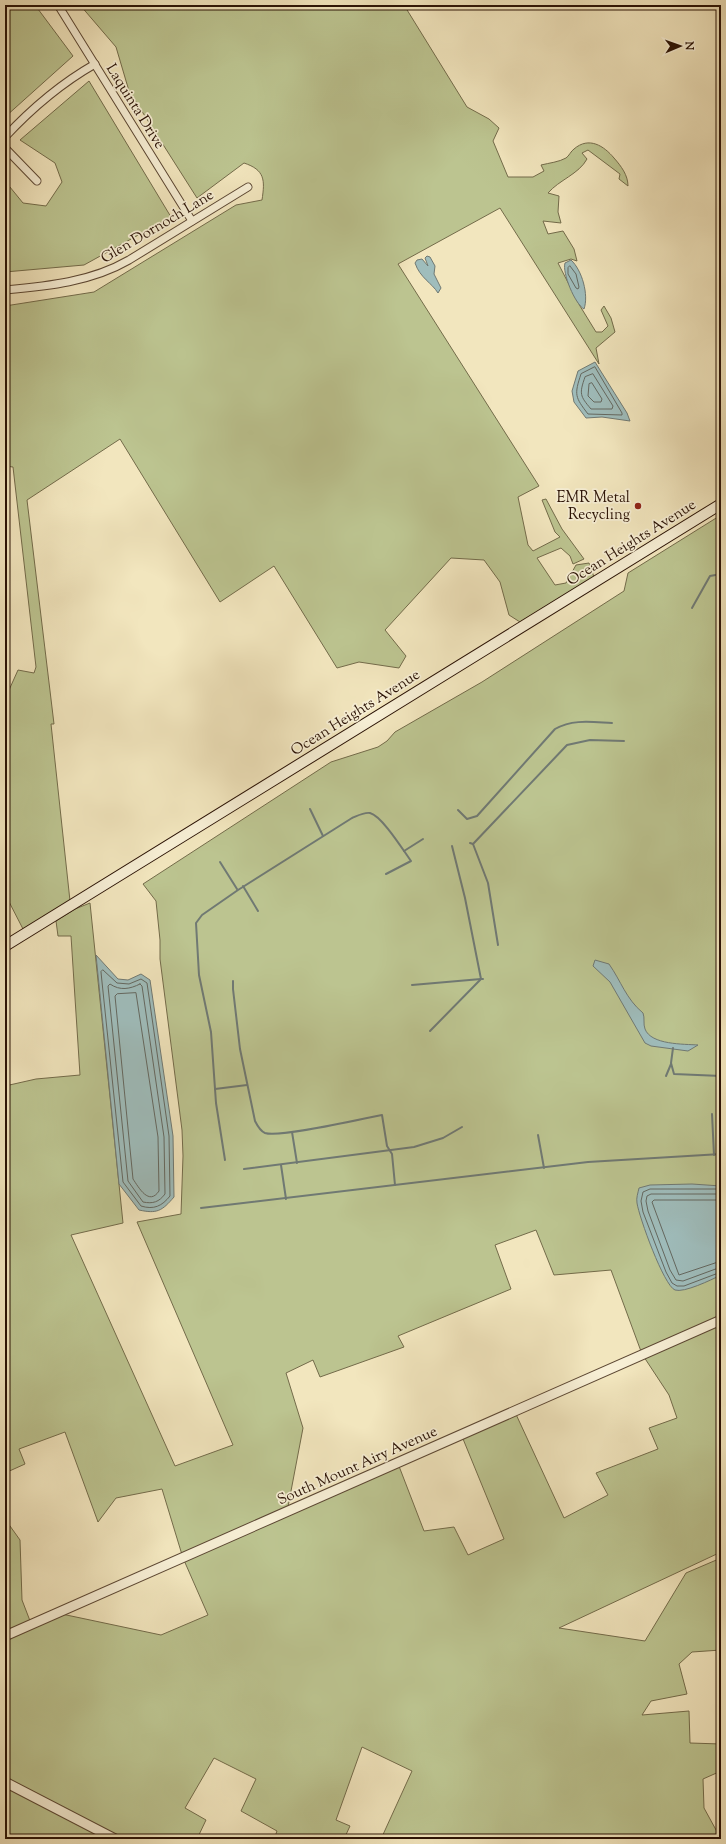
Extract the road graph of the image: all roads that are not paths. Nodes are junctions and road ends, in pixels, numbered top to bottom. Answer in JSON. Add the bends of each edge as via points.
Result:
{"nodes":[{"id":1,"x":58,"y":5,"type":"edge"},
{"id":2,"x":95,"y":64,"type":"junction"},
{"id":3,"x":5,"y":137,"type":"edge"},
{"id":4,"x":5,"y":148,"type":"edge"},
{"id":5,"x":37,"y":181,"type":"dead end"},
{"id":6,"x":248,"y":187,"type":"dead end"},
{"id":7,"x":192,"y":221,"type":"junction"},
{"id":8,"x":5,"y":290,"type":"edge"},
{"id":9,"x":721,"y":504,"type":"edge"},
{"id":10,"x":5,"y":946,"type":"edge"},
{"id":11,"x":721,"y":1320,"type":"edge"},
{"id":12,"x":5,"y":1636,"type":"edge"},
{"id":13,"x":5,"y":1782,"type":"edge"},
{"id":14,"x":115,"y":1839,"type":"edge"}],
"edges":[{"from":1,"to":2,"type":"street","name":"Laquinta Drive"},
{"from":2,"to":3,"type":"street","via":[[44,98]]},
{"from":2,"to":7,"type":"street","name":"Laquinta Drive"},
{"from":4,"to":5,"type":"street"},
{"from":6,"to":7,"type":"street","name":"Glen Dornoch Lane"},
{"from":7,"to":8,"type":"street","name":"Glen Dornoch Lane","via":[[120,266],[98,275],[72,282]]},
{"from":9,"to":10,"type":"main road","name":"Ocean Heights Avenue"},
{"from":11,"to":12,"type":"street","name":"South Mount Airy Avenue"},
{"from":13,"to":14,"type":"street"}]}
